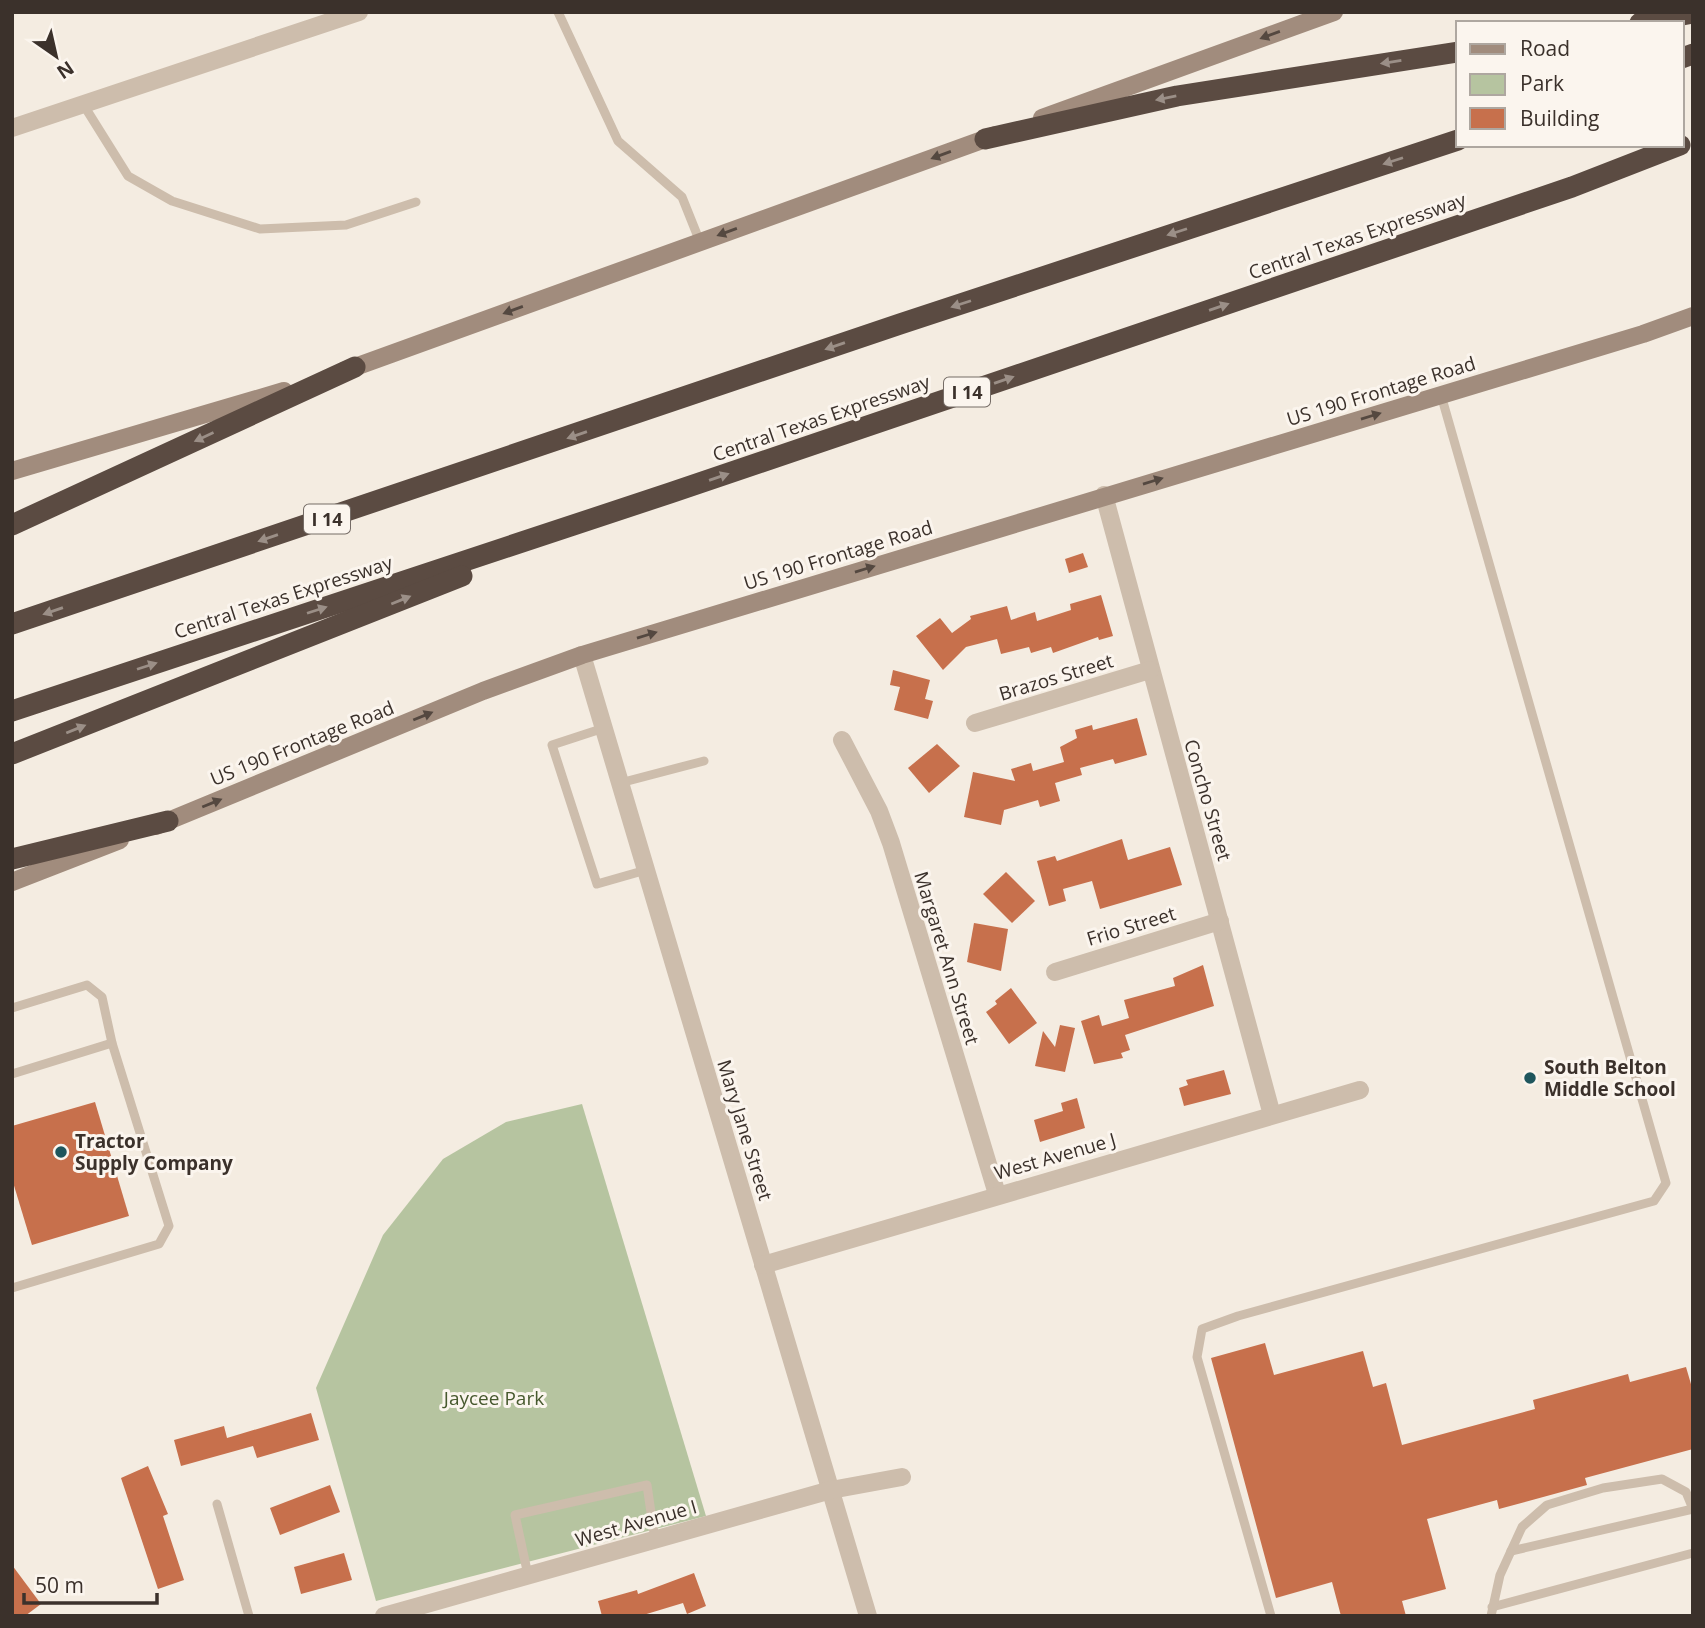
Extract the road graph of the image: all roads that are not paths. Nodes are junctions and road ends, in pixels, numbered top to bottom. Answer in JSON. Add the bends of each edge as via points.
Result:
{"nodes":[{"id":1,"x":359,"y":12,"type":"edge"},
{"id":2,"x":558,"y":12,"type":"edge"},
{"id":3,"x":1335,"y":12,"type":"edge"},
{"id":4,"x":1693,"y":13,"type":"edge"},
{"id":5,"x":1651,"y":21,"type":"edge"},
{"id":6,"x":1456,"y":52,"type":"edge"},
{"id":7,"x":82,"y":103,"type":"junction"},
{"id":8,"x":12,"y":128,"type":"edge"},
{"id":9,"x":985,"y":139,"type":"junction"},
{"id":10,"x":1456,"y":141,"type":"edge"},
{"id":11,"x":1676,"y":147,"type":"edge"},
{"id":12,"x":416,"y":202,"type":"dead end"},
{"id":13,"x":700,"y":242,"type":"junction"},
{"id":14,"x":1693,"y":316,"type":"edge"},
{"id":15,"x":355,"y":367,"type":"junction"},
{"id":16,"x":1441,"y":395,"type":"junction"},
{"id":17,"x":12,"y":471,"type":"edge"},
{"id":18,"x":670,"y":493,"type":"junction"},
{"id":19,"x":1104,"y":495,"type":"junction"},
{"id":20,"x":12,"y":525,"type":"edge"},
{"id":21,"x":12,"y":624,"type":"edge"},
{"id":22,"x":582,"y":655,"type":"junction"},
{"id":23,"x":1150,"y":670,"type":"junction"},
{"id":24,"x":12,"y":711,"type":"edge"},
{"id":25,"x":975,"y":723,"type":"dead end"},
{"id":26,"x":604,"y":728,"type":"junction"},
{"id":27,"x":842,"y":740,"type":"dead end"},
{"id":28,"x":12,"y":754,"type":"edge"},
{"id":29,"x":704,"y":761,"type":"dead end"},
{"id":30,"x":620,"y":783,"type":"junction"},
{"id":31,"x":168,"y":821,"type":"junction"},
{"id":32,"x":12,"y":859,"type":"edge"},
{"id":33,"x":646,"y":870,"type":"junction"},
{"id":34,"x":12,"y":882,"type":"edge"},
{"id":35,"x":1220,"y":921,"type":"junction"},
{"id":36,"x":1055,"y":972,"type":"dead end"},
{"id":37,"x":12,"y":1008,"type":"edge"},
{"id":38,"x":112,"y":1043,"type":"junction"},
{"id":39,"x":12,"y":1074,"type":"edge"},
{"id":40,"x":1360,"y":1090,"type":"dead end"},
{"id":41,"x":1272,"y":1115,"type":"junction"},
{"id":42,"x":997,"y":1194,"type":"junction"},
{"id":43,"x":763,"y":1265,"type":"junction"},
{"id":44,"x":12,"y":1288,"type":"edge"},
{"id":45,"x":902,"y":1477,"type":"dead end"},
{"id":46,"x":831,"y":1490,"type":"junction"},
{"id":47,"x":217,"y":1504,"type":"dead end"},
{"id":48,"x":1693,"y":1509,"type":"edge"},
{"id":49,"x":655,"y":1540,"type":"junction"},
{"id":50,"x":1511,"y":1551,"type":"junction"},
{"id":51,"x":1693,"y":1552,"type":"edge"},
{"id":52,"x":528,"y":1575,"type":"junction"},
{"id":53,"x":1492,"y":1612,"type":"edge"},
{"id":54,"x":388,"y":1615,"type":"edge"},
{"id":55,"x":249,"y":1616,"type":"edge"},
{"id":56,"x":868,"y":1616,"type":"edge"},
{"id":57,"x":1270,"y":1616,"type":"edge"}],
"edges":[{"from":1,"to":7,"type":"street"},
{"from":2,"to":13,"type":"lane","via":[[618,141],[682,197]]},
{"from":3,"to":9,"type":"main road","one_way":true},
{"from":4,"to":5,"type":"highway"},
{"from":6,"to":9,"type":"highway","one_way":true,"via":[[1177,96]]},
{"from":7,"to":8,"type":"street"},
{"from":7,"to":12,"type":"lane","via":[[128,176],[172,201],[260,229],[346,225]]},
{"from":9,"to":13,"type":"main road","one_way":true},
{"from":10,"to":21,"type":"highway","number":"I 14","one_way":true},
{"from":18,"to":11,"type":"highway","name":"Central Texas Expressway","number":"I 14","one_way":true,"via":[[1572,187]]},
{"from":13,"to":15,"type":"main road","one_way":true},
{"from":14,"to":16,"type":"main road","name":"US 190 Frontage Road"},
{"from":15,"to":17,"type":"main road"},
{"from":15,"to":20,"type":"highway","one_way":true},
{"from":19,"to":16,"type":"main road","name":"US 190 Frontage Road","one_way":true},
{"from":16,"to":57,"type":"lane","via":[[1666,1183],[1654,1200],[1202,1329],[1197,1357]]},
{"from":24,"to":18,"type":"highway","name":"Central Texas Expressway","number":"I 14","one_way":true},
{"from":28,"to":18,"type":"highway","one_way":true},
{"from":22,"to":19,"type":"main road","name":"US 190 Frontage Road","one_way":true},
{"from":19,"to":23,"type":"street","name":"Concho Street"},
{"from":22,"to":26,"type":"street","name":"Mary Jane Street"},
{"from":31,"to":22,"type":"main road","name":"US 190 Frontage Road","one_way":true},
{"from":23,"to":25,"type":"street","name":"Brazos Street"},
{"from":23,"to":35,"type":"street","name":"Concho Street"},
{"from":26,"to":30,"type":"street","name":"Mary Jane Street"},
{"from":26,"to":33,"type":"lane","via":[[552,745],[597,884]]},
{"from":27,"to":42,"type":"street","name":"Margaret Ann Street","via":[[891,843]]},
{"from":29,"to":30,"type":"lane"},
{"from":30,"to":33,"type":"street","name":"Mary Jane Street"},
{"from":31,"to":32,"type":"highway"},
{"from":31,"to":34,"type":"main road","name":"US 190 Frontage Road"},
{"from":33,"to":43,"type":"street","name":"Mary Jane Street"},
{"from":35,"to":36,"type":"street","name":"Frio Street"},
{"from":35,"to":41,"type":"street","name":"Concho Street"},
{"from":37,"to":38,"type":"lane","via":[[87,985],[102,997]]},
{"from":38,"to":39,"type":"lane"},
{"from":38,"to":44,"type":"lane","via":[[169,1226],[159,1244]]},
{"from":40,"to":41,"type":"street","name":"West Avenue J"},
{"from":41,"to":42,"type":"street","name":"West Avenue J"},
{"from":42,"to":43,"type":"street","name":"West Avenue J"},
{"from":43,"to":46,"type":"street","name":"Mary Jane Street"},
{"from":45,"to":46,"type":"street","name":"West Avenue I"},
{"from":46,"to":49,"type":"street","name":"West Avenue I"},
{"from":46,"to":56,"type":"street","name":"Mary Jane Street"},
{"from":47,"to":55,"type":"lane"},
{"from":48,"to":50,"type":"lane"},
{"from":48,"to":50,"type":"lane","via":[[1686,1493],[1662,1479],[1603,1489],[1547,1505],[1522,1527]]},
{"from":49,"to":52,"type":"street","name":"West Avenue I"},
{"from":49,"to":52,"type":"lane","via":[[647,1485],[516,1515]]},
{"from":50,"to":53,"type":"lane","via":[[1500,1574]]},
{"from":51,"to":53,"type":"lane"},
{"from":52,"to":54,"type":"street","name":"West Avenue I"}]}
